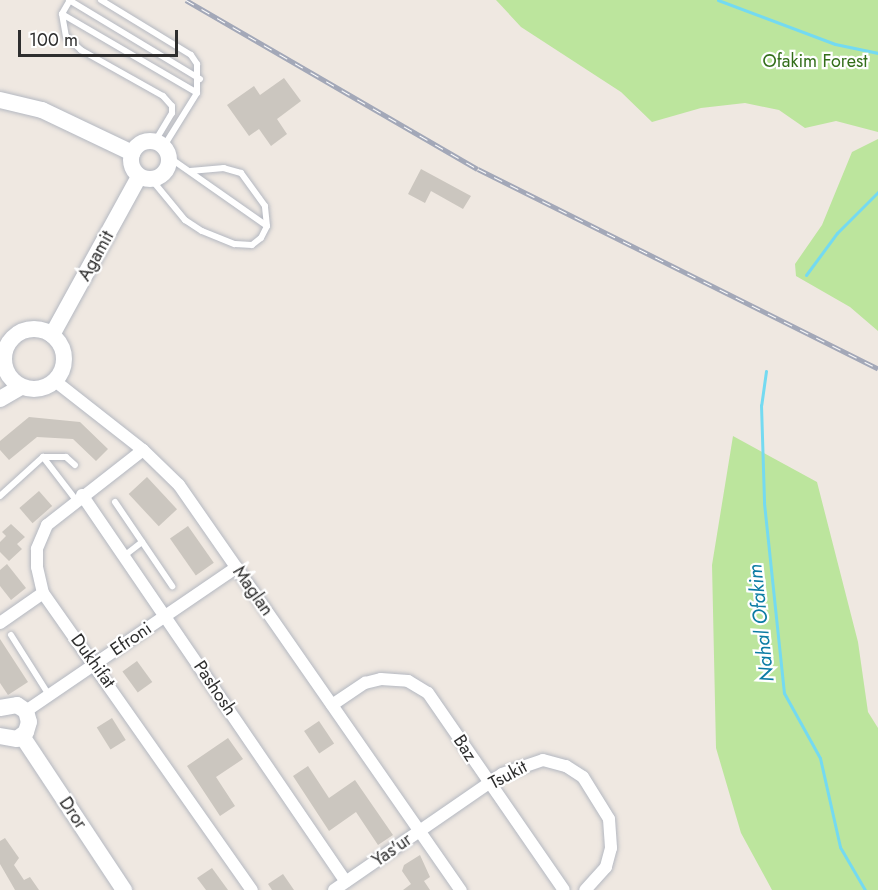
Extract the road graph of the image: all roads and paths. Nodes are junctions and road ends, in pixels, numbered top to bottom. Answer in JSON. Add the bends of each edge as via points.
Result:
{"nodes":[{"id":1,"x":70,"y":0,"type":"edge"},
{"id":2,"x":101,"y":0,"type":"edge"},
{"id":3,"x":62,"y":14,"type":"junction"},
{"id":4,"x":200,"y":79,"type":"junction"},
{"id":5,"x":197,"y":93,"type":"junction"},
{"id":6,"x":0,"y":100,"type":"edge"},
{"id":7,"x":163,"y":149,"type":"junction"},
{"id":8,"x":132,"y":153,"type":"junction"},
{"id":9,"x":190,"y":171,"type":"junction"},
{"id":10,"x":146,"y":178,"type":"junction"},
{"id":11,"x":267,"y":226,"type":"junction"},
{"id":12,"x":52,"y":334,"type":"junction"},
{"id":13,"x":2,"y":370,"type":"edge"},
{"id":14,"x":55,"y":381,"type":"junction"},
{"id":15,"x":21,"y":387,"type":"junction"},
{"id":16,"x":0,"y":399,"type":"edge"},
{"id":17,"x":143,"y":450,"type":"junction"},
{"id":18,"x":43,"y":457,"type":"junction"},
{"id":19,"x":75,"y":465,"type":"dead end"},
{"id":20,"x":0,"y":496,"type":"edge"},
{"id":21,"x":79,"y":497,"type":"junction"},
{"id":22,"x":115,"y":502,"type":"dead end"},
{"id":23,"x":142,"y":542,"type":"junction"},
{"id":24,"x":124,"y":556,"type":"junction"},
{"id":25,"x":237,"y":567,"type":"junction"},
{"id":26,"x":172,"y":586,"type":"dead end"},
{"id":27,"x":44,"y":593,"type":"junction"},
{"id":28,"x":166,"y":615,"type":"junction"},
{"id":29,"x":1,"y":621,"type":"edge"},
{"id":30,"x":11,"y":635,"type":"dead end"},
{"id":31,"x":95,"y":664,"type":"junction"},
{"id":32,"x":50,"y":695,"type":"junction"},
{"id":33,"x":332,"y":705,"type":"junction"},
{"id":34,"x":0,"y":706,"type":"edge"},
{"id":35,"x":26,"y":711,"type":"junction"},
{"id":36,"x":0,"y":736,"type":"edge"},
{"id":37,"x":22,"y":736,"type":"junction"},
{"id":38,"x":488,"y":784,"type":"junction"},
{"id":39,"x":419,"y":830,"type":"junction"},
{"id":40,"x":346,"y":882,"type":"junction"},
{"id":41,"x":124,"y":890,"type":"edge"},
{"id":42,"x":252,"y":890,"type":"edge"},
{"id":43,"x":334,"y":890,"type":"edge"},
{"id":44,"x":461,"y":890,"type":"edge"},
{"id":45,"x":564,"y":890,"type":"edge"},
{"id":46,"x":585,"y":890,"type":"edge"}],
"edges":[{"from":1,"to":3,"type":"lane"},
{"from":1,"to":4,"type":"lane"},
{"from":2,"to":4,"type":"lane","via":[[191,55]]},
{"from":3,"to":5,"type":"lane"},
{"from":3,"to":7,"type":"lane","via":[[66,36],[81,50],[163,96],[172,106]]},
{"from":4,"to":5,"type":"lane"},
{"from":5,"to":7,"type":"lane"},
{"from":6,"to":8,"type":"street","via":[[42,110]]},
{"from":7,"to":8,"type":"street","via":[[141,143]]},
{"from":7,"to":9,"type":"lane"},
{"from":7,"to":10,"type":"street","via":[[166,171]]},
{"from":8,"to":10,"type":"street","via":[[132,167]]},
{"from":9,"to":11,"type":"lane"},
{"from":9,"to":11,"type":"lane","via":[[224,168],[240,173],[265,206]]},
{"from":10,"to":11,"type":"lane","via":[[185,220],[221,241],[252,245]]},
{"from":10,"to":12,"type":"street","name":"Agamit"},
{"from":12,"to":13,"type":"street","via":[[33,329],[15,336],[5,351]]},
{"from":12,"to":14,"type":"street","via":[[65,357]]},
{"from":13,"to":15,"type":"street"},
{"from":14,"to":15,"type":"street","via":[[39,390]]},
{"from":14,"to":17,"type":"street","name":"Maglan"},
{"from":15,"to":16,"type":"street"},
{"from":17,"to":21,"type":"street","name":"Dukhifat"},
{"from":17,"to":25,"type":"street","name":"Maglan","via":[[179,485]]},
{"from":18,"to":19,"type":"lane","via":[[66,457]]},
{"from":18,"to":20,"type":"lane"},
{"from":18,"to":21,"type":"lane"},
{"from":21,"to":24,"type":"street","name":"Pashosh"},
{"from":21,"to":27,"type":"street","name":"Dukhifat","via":[[41,534],[37,567]]},
{"from":22,"to":23,"type":"lane"},
{"from":23,"to":24,"type":"lane"},
{"from":23,"to":26,"type":"lane"},
{"from":24,"to":28,"type":"street","name":"Pashosh"},
{"from":25,"to":28,"type":"street","name":"Efroni"},
{"from":25,"to":33,"type":"street","name":"Maglan"},
{"from":27,"to":29,"type":"street"},
{"from":27,"to":31,"type":"street","name":"Dukhifat"},
{"from":28,"to":31,"type":"street","name":"Efroni"},
{"from":28,"to":40,"type":"street","name":"Pashosh"},
{"from":30,"to":32,"type":"lane"},
{"from":31,"to":32,"type":"street","name":"Efroni"},
{"from":31,"to":42,"type":"street","name":"Dukhifat"},
{"from":32,"to":35,"type":"street","name":"Efroni"},
{"from":33,"to":38,"type":"street","name":"Baz","via":[[365,683],[381,679],[418,685],[437,705]]},
{"from":33,"to":39,"type":"street","name":"Maglan"},
{"from":34,"to":35,"type":"street","via":[[17,705]]},
{"from":35,"to":37,"type":"street","via":[[29,722]]},
{"from":36,"to":37,"type":"street","via":[[13,740]]},
{"from":37,"to":41,"type":"street","name":"Dror"},
{"from":38,"to":39,"type":"street","name":"Tsukit"},
{"from":38,"to":45,"type":"street","name":"Baz"},
{"from":38,"to":46,"type":"street","name":"Tsukit","via":[[519,765],[543,760],[566,766],[583,777],[605,807],[612,834],[606,867]]},
{"from":39,"to":40,"type":"street","name":"Yas'ur"},
{"from":39,"to":44,"type":"street"},
{"from":40,"to":43,"type":"street","name":"Yas'ur"}]}
